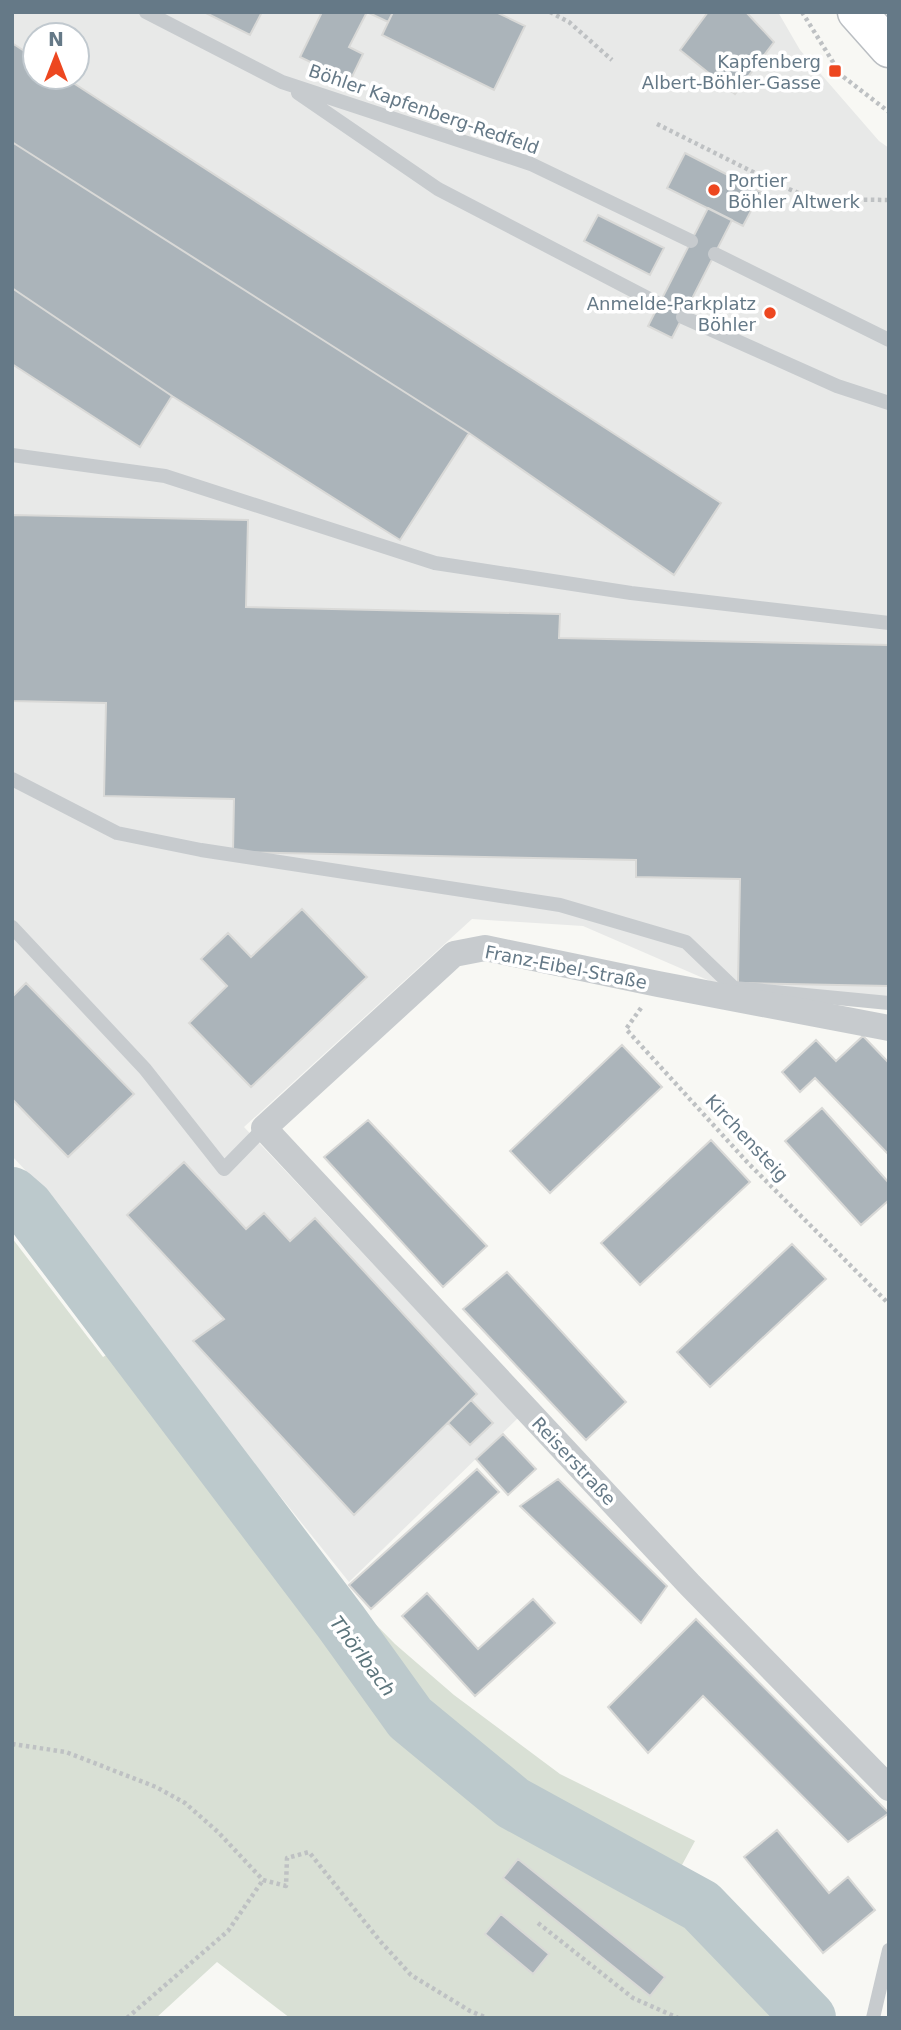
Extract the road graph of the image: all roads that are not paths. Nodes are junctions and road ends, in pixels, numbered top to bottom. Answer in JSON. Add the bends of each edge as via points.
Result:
{"nodes":[{"id":1,"x":146,"y":12,"type":"edge"},
{"id":2,"x":857,"y":12,"type":"edge"},
{"id":3,"x":889,"y":48,"type":"edge"},
{"id":4,"x":282,"y":82,"type":"junction"},
{"id":5,"x":691,"y":242,"type":"dead end"},
{"id":6,"x":715,"y":254,"type":"dead end"},
{"id":7,"x":659,"y":304,"type":"dead end"},
{"id":8,"x":683,"y":317,"type":"dead end"},
{"id":9,"x":889,"y":340,"type":"edge"},
{"id":10,"x":889,"y":403,"type":"edge"},
{"id":11,"x":12,"y":455,"type":"edge"},
{"id":12,"x":889,"y":623,"type":"edge"},
{"id":13,"x":12,"y":779,"type":"edge"},
{"id":14,"x":12,"y":927,"type":"edge"},
{"id":15,"x":889,"y":1003,"type":"edge"},
{"id":16,"x":889,"y":1028,"type":"edge"},
{"id":17,"x":264,"y":1128,"type":"junction"},
{"id":18,"x":889,"y":1788,"type":"edge"},
{"id":19,"x":889,"y":1950,"type":"edge"},
{"id":20,"x":873,"y":2018,"type":"edge"}],
"edges":[{"from":1,"to":4,"type":"lane","name":"Böhler Kapfenberg-Redfeld"},
{"from":2,"to":3,"type":"main road"},
{"from":4,"to":5,"type":"lane","name":"Böhler Kapfenberg-Redfeld","via":[[531,164]]},
{"from":4,"to":7,"type":"lane","via":[[438,189]]},
{"from":6,"to":9,"type":"lane"},
{"from":8,"to":10,"type":"lane","via":[[837,386]]},
{"from":11,"to":12,"type":"lane","via":[[165,476],[435,563],[631,593]]},
{"from":13,"to":15,"type":"lane","via":[[117,832],[201,850],[560,905],[686,942],[734,988]]},
{"from":14,"to":17,"type":"lane","via":[[145,1069],[224,1169]]},
{"from":16,"to":17,"type":"street","name":"Franz-Eibel-Straße","via":[[485,948],[454,954]]},
{"from":17,"to":18,"type":"street","name":"Reiserstraße","via":[[690,1586]]},
{"from":19,"to":20,"type":"lane"}]}
